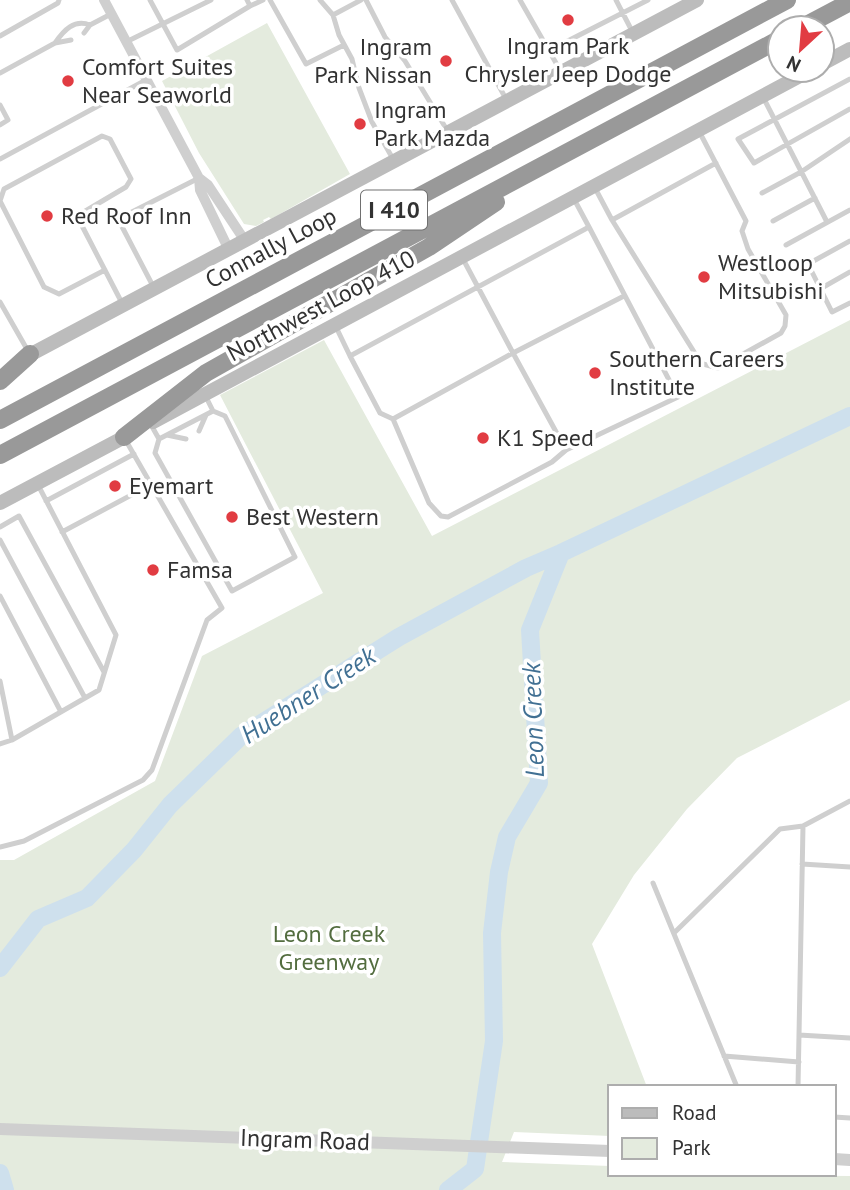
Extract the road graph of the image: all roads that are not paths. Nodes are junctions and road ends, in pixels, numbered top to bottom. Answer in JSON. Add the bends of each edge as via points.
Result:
{"nodes":[{"id":1,"x":59,"y":0,"type":"edge"},
{"id":2,"x":104,"y":0,"type":"edge"},
{"id":3,"x":150,"y":0,"type":"edge"},
{"id":4,"x":211,"y":0,"type":"edge"},
{"id":5,"x":263,"y":0,"type":"edge"},
{"id":6,"x":270,"y":0,"type":"edge"},
{"id":7,"x":320,"y":0,"type":"edge"},
{"id":8,"x":363,"y":0,"type":"edge"},
{"id":9,"x":452,"y":0,"type":"edge"},
{"id":10,"x":520,"y":0,"type":"edge"},
{"id":11,"x":616,"y":0,"type":"edge"},
{"id":12,"x":631,"y":0,"type":"edge"},
{"id":13,"x":648,"y":0,"type":"edge"},
{"id":14,"x":698,"y":0,"type":"edge"},
{"id":15,"x":787,"y":0,"type":"edge"},
{"id":16,"x":850,"y":2,"type":"edge"},
{"id":17,"x":249,"y":3,"type":"edge"},
{"id":18,"x":635,"y":7,"type":"junction"},
{"id":19,"x":622,"y":13,"type":"junction"},
{"id":20,"x":111,"y":14,"type":"junction"},
{"id":21,"x":827,"y":14,"type":"edge"},
{"id":22,"x":333,"y":15,"type":"junction"},
{"id":23,"x":162,"y":24,"type":"junction"},
{"id":24,"x":90,"y":25,"type":"junction"},
{"id":25,"x":84,"y":33,"type":"dead end"},
{"id":26,"x":634,"y":34,"type":"junction"},
{"id":27,"x":0,"y":36,"type":"edge"},
{"id":28,"x":71,"y":40,"type":"dead end"},
{"id":29,"x":126,"y":42,"type":"junction"},
{"id":30,"x":55,"y":43,"type":"junction"},
{"id":31,"x":344,"y":45,"type":"junction"},
{"id":32,"x":766,"y":46,"type":"edge"},
{"id":33,"x":548,"y":51,"type":"junction"},
{"id":34,"x":0,"y":73,"type":"edge"},
{"id":35,"x":562,"y":73,"type":"junction"},
{"id":36,"x":850,"y":79,"type":"edge"},
{"id":37,"x":146,"y":80,"type":"junction"},
{"id":38,"x":785,"y":84,"type":"edge"},
{"id":39,"x":763,"y":96,"type":"junction"},
{"id":40,"x":507,"y":102,"type":"junction"},
{"id":41,"x":0,"y":105,"type":"edge"},
{"id":42,"x":850,"y":109,"type":"edge"},
{"id":43,"x":775,"y":119,"type":"junction"},
{"id":44,"x":0,"y":125,"type":"edge"},
{"id":45,"x":698,"y":130,"type":"junction"},
{"id":46,"x":449,"y":133,"type":"junction"},
{"id":47,"x":850,"y":139,"type":"edge"},
{"id":48,"x":787,"y":143,"type":"junction"},
{"id":49,"x":569,"y":152,"type":"junction"},
{"id":50,"x":0,"y":159,"type":"edge"},
{"id":51,"x":394,"y":162,"type":"junction"},
{"id":52,"x":716,"y":163,"type":"junction"},
{"id":53,"x":801,"y":172,"type":"junction"},
{"id":54,"x":199,"y":178,"type":"junction"},
{"id":55,"x":594,"y":186,"type":"junction"},
{"id":56,"x":762,"y":193,"type":"dead end"},
{"id":57,"x":573,"y":197,"type":"junction"},
{"id":58,"x":815,"y":198,"type":"junction"},
{"id":59,"x":0,"y":201,"type":"edge"},
{"id":60,"x":850,"y":210,"type":"edge"},
{"id":61,"x":612,"y":220,"type":"junction"},
{"id":62,"x":773,"y":221,"type":"dead end"},
{"id":63,"x":827,"y":222,"type":"junction"},
{"id":64,"x":589,"y":227,"type":"junction"},
{"id":65,"x":245,"y":241,"type":"junction"},
{"id":66,"x":850,"y":241,"type":"edge"},
{"id":67,"x":786,"y":245,"type":"dead end"},
{"id":68,"x":229,"y":250,"type":"junction"},
{"id":69,"x":461,"y":257,"type":"junction"},
{"id":70,"x":105,"y":270,"type":"junction"},
{"id":71,"x":850,"y":272,"type":"edge"},
{"id":72,"x":478,"y":287,"type":"junction"},
{"id":73,"x":154,"y":288,"type":"junction"},
{"id":74,"x":820,"y":289,"type":"junction"},
{"id":75,"x":624,"y":296,"type":"junction"},
{"id":76,"x":0,"y":302,"type":"edge"},
{"id":77,"x":850,"y":303,"type":"edge"},
{"id":78,"x":123,"y":305,"type":"junction"},
{"id":79,"x":3,"y":315,"type":"edge"},
{"id":80,"x":334,"y":324,"type":"junction"},
{"id":81,"x":513,"y":353,"type":"junction"},
{"id":82,"x":30,"y":354,"type":"junction"},
{"id":83,"x":350,"y":356,"type":"junction"},
{"id":84,"x":0,"y":370,"type":"edge"},
{"id":85,"x":0,"y":381,"type":"edge"},
{"id":86,"x":204,"y":394,"type":"junction"},
{"id":87,"x":213,"y":411,"type":"junction"},
{"id":88,"x":206,"y":415,"type":"junction"},
{"id":89,"x":393,"y":418,"type":"junction"},
{"id":90,"x":0,"y":420,"type":"edge"},
{"id":91,"x":150,"y":423,"type":"junction"},
{"id":92,"x":199,"y":431,"type":"dead end"},
{"id":93,"x":167,"y":435,"type":"junction"},
{"id":94,"x":124,"y":437,"type":"junction"},
{"id":95,"x":159,"y":439,"type":"junction"},
{"id":96,"x":186,"y":439,"type":"dead end"},
{"id":97,"x":566,"y":450,"type":"junction"},
{"id":98,"x":134,"y":454,"type":"junction"},
{"id":99,"x":0,"y":455,"type":"edge"},
{"id":100,"x":37,"y":483,"type":"junction"},
{"id":101,"x":152,"y":484,"type":"junction"},
{"id":102,"x":46,"y":501,"type":"junction"},
{"id":103,"x":0,"y":503,"type":"edge"},
{"id":104,"x":0,"y":527,"type":"edge"},
{"id":105,"x":62,"y":533,"type":"junction"},
{"id":106,"x":0,"y":540,"type":"edge"},
{"id":107,"x":0,"y":596,"type":"edge"},
{"id":108,"x":104,"y":672,"type":"junction"},
{"id":109,"x":0,"y":681,"type":"edge"},
{"id":110,"x":85,"y":698,"type":"junction"},
{"id":111,"x":61,"y":712,"type":"junction"},
{"id":112,"x":12,"y":740,"type":"junction"},
{"id":113,"x":0,"y":744,"type":"edge"},
{"id":114,"x":850,"y":801,"type":"edge"},
{"id":115,"x":803,"y":826,"type":"junction"},
{"id":116,"x":0,"y":847,"type":"edge"},
{"id":117,"x":802,"y":864,"type":"junction"},
{"id":118,"x":850,"y":867,"type":"edge"},
{"id":119,"x":653,"y":883,"type":"dead end"},
{"id":120,"x":674,"y":933,"type":"junction"},
{"id":121,"x":799,"y":1035,"type":"junction"},
{"id":122,"x":850,"y":1038,"type":"edge"},
{"id":123,"x":724,"y":1056,"type":"junction"},
{"id":124,"x":799,"y":1062,"type":"junction"},
{"id":125,"x":736,"y":1085,"type":"edge"},
{"id":126,"x":799,"y":1085,"type":"edge"},
{"id":127,"x":0,"y":1129,"type":"edge"},
{"id":128,"x":608,"y":1151,"type":"edge"}],
"edges":[{"from":1,"to":27,"type":"lane"},
{"from":2,"to":20,"type":"street"},
{"from":3,"to":23,"type":"lane"},
{"from":4,"to":23,"type":"lane"},
{"from":5,"to":17,"type":"lane"},
{"from":6,"to":31,"type":"lane","via":[[306,64]]},
{"from":7,"to":22,"type":"lane"},
{"from":8,"to":22,"type":"lane"},
{"from":8,"to":46,"type":"lane"},
{"from":9,"to":40,"type":"lane"},
{"from":10,"to":33,"type":"lane"},
{"from":11,"to":19,"type":"lane"},
{"from":12,"to":18,"type":"lane"},
{"from":13,"to":18,"type":"lane"},
{"from":14,"to":26,"type":"main road"},
{"from":15,"to":90,"type":"highway","name":"Connally Loop","number":"I 410"},
{"from":16,"to":21,"type":"highway"},
{"from":17,"to":23,"type":"lane","via":[[177,50]]},
{"from":18,"to":19,"type":"lane"},
{"from":19,"to":26,"type":"lane"},
{"from":19,"to":33,"type":"lane"},
{"from":20,"to":24,"type":"lane"},
{"from":20,"to":29,"type":"street"},
{"from":22,"to":31,"type":"lane"},
{"from":23,"to":29,"type":"lane"},
{"from":24,"to":25,"type":"lane"},
{"from":24,"to":30,"type":"lane","via":[[77,23],[64,30]]},
{"from":26,"to":35,"type":"main road"},
{"from":28,"to":30,"type":"lane"},
{"from":29,"to":37,"type":"street"},
{"from":30,"to":34,"type":"lane"},
{"from":31,"to":51,"type":"lane","via":[[372,122]]},
{"from":32,"to":49,"type":"highway","number":"I 410"},
{"from":33,"to":35,"type":"lane"},
{"from":35,"to":40,"type":"main road"},
{"from":36,"to":43,"type":"lane"},
{"from":37,"to":50,"type":"lane"},
{"from":37,"to":54,"type":"street"},
{"from":38,"to":39,"type":"main road","name":"Northwest Loop 410"},
{"from":39,"to":43,"type":"lane"},
{"from":39,"to":45,"type":"main road","name":"Northwest Loop 410"},
{"from":40,"to":46,"type":"main road"},
{"from":41,"to":44,"type":"lane","via":[[8,120]]},
{"from":42,"to":48,"type":"lane"},
{"from":43,"to":48,"type":"lane"},
{"from":43,"to":48,"type":"lane","via":[[738,139],[754,163]]},
{"from":45,"to":52,"type":"lane"},
{"from":45,"to":55,"type":"main road","name":"Northwest Loop 410"},
{"from":46,"to":51,"type":"main road"},
{"from":47,"to":53,"type":"lane"},
{"from":48,"to":53,"type":"lane"},
{"from":49,"to":94,"type":"highway","via":[[429,247],[206,373]]},
{"from":49,"to":99,"type":"highway","number":"I 410"},
{"from":51,"to":65,"type":"main road"},
{"from":52,"to":61,"type":"lane"},
{"from":52,"to":61,"type":"lane","via":[[746,221],[742,231],[748,249],[786,316],[781,333],[718,368],[703,364],[696,355]]},
{"from":53,"to":56,"type":"lane"},
{"from":53,"to":58,"type":"lane"},
{"from":54,"to":65,"type":"street"},
{"from":54,"to":68,"type":"street","via":[[200,190]]},
{"from":54,"to":73,"type":"lane","via":[[118,219]]},
{"from":55,"to":57,"type":"main road","name":"Northwest Loop 410"},
{"from":55,"to":61,"type":"lane"},
{"from":57,"to":64,"type":"lane"},
{"from":57,"to":69,"type":"main road","name":"Northwest Loop 410"},
{"from":58,"to":62,"type":"lane"},
{"from":58,"to":63,"type":"lane"},
{"from":59,"to":70,"type":"lane","via":[[44,287],[59,294]]},
{"from":59,"to":70,"type":"lane","via":[[4,189],[102,136],[110,139],[131,179],[79,220]]},
{"from":60,"to":63,"type":"lane"},
{"from":63,"to":67,"type":"lane"},
{"from":64,"to":72,"type":"lane"},
{"from":64,"to":75,"type":"lane"},
{"from":65,"to":68,"type":"main road"},
{"from":66,"to":74,"type":"lane","via":[[808,264]]},
{"from":68,"to":73,"type":"main road"},
{"from":69,"to":72,"type":"lane"},
{"from":69,"to":80,"type":"main road","name":"Northwest Loop 410"},
{"from":70,"to":78,"type":"lane"},
{"from":71,"to":74,"type":"lane"},
{"from":72,"to":81,"type":"lane"},
{"from":72,"to":83,"type":"lane"},
{"from":73,"to":78,"type":"main road"},
{"from":74,"to":77,"type":"lane","via":[[832,312]]},
{"from":75,"to":81,"type":"lane"},
{"from":75,"to":97,"type":"lane","via":[[678,397]]},
{"from":76,"to":79,"type":"lane"},
{"from":78,"to":82,"type":"main road"},
{"from":79,"to":82,"type":"lane"},
{"from":80,"to":83,"type":"lane"},
{"from":80,"to":86,"type":"main road","name":"Northwest Loop 410"},
{"from":81,"to":89,"type":"lane"},
{"from":81,"to":97,"type":"lane"},
{"from":82,"to":84,"type":"main road"},
{"from":82,"to":85,"type":"highway"},
{"from":83,"to":89,"type":"lane","via":[[380,413]]},
{"from":86,"to":87,"type":"lane"},
{"from":86,"to":91,"type":"main road","name":"Northwest Loop 410"},
{"from":87,"to":88,"type":"lane"},
{"from":87,"to":95,"type":"lane","via":[[225,416],[295,557],[232,591],[155,453]]},
{"from":88,"to":92,"type":"lane"},
{"from":88,"to":93,"type":"lane"},
{"from":89,"to":97,"type":"lane","via":[[429,503],[441,516],[449,517]]},
{"from":91,"to":94,"type":"main road","name":"Northwest Loop 410"},
{"from":91,"to":95,"type":"lane"},
{"from":93,"to":95,"type":"lane"},
{"from":93,"to":96,"type":"lane"},
{"from":94,"to":98,"type":"lane"},
{"from":94,"to":100,"type":"main road","name":"Northwest Loop 410"},
{"from":98,"to":101,"type":"lane"},
{"from":98,"to":102,"type":"lane"},
{"from":100,"to":102,"type":"lane"},
{"from":100,"to":103,"type":"main road","name":"Northwest Loop 410"},
{"from":101,"to":105,"type":"lane"},
{"from":101,"to":116,"type":"lane","via":[[222,608],[206,620],[152,771],[143,780],[24,841]]},
{"from":102,"to":105,"type":"lane"},
{"from":104,"to":108,"type":"lane","via":[[19,516]]},
{"from":105,"to":108,"type":"lane","via":[[116,635]]},
{"from":106,"to":110,"type":"lane"},
{"from":107,"to":111,"type":"lane"},
{"from":108,"to":110,"type":"lane","via":[[99,690]]},
{"from":109,"to":112,"type":"lane"},
{"from":110,"to":111,"type":"lane"},
{"from":111,"to":112,"type":"lane"},
{"from":112,"to":113,"type":"lane"},
{"from":114,"to":115,"type":"lane"},
{"from":115,"to":117,"type":"lane"},
{"from":115,"to":120,"type":"lane","via":[[780,829]]},
{"from":117,"to":118,"type":"lane"},
{"from":117,"to":121,"type":"lane"},
{"from":119,"to":120,"type":"lane"},
{"from":120,"to":123,"type":"lane"},
{"from":121,"to":122,"type":"lane"},
{"from":121,"to":124,"type":"lane"},
{"from":123,"to":124,"type":"lane"},
{"from":123,"to":125,"type":"lane"},
{"from":124,"to":126,"type":"lane"},
{"from":127,"to":128,"type":"street","name":"Ingram Road"}]}
